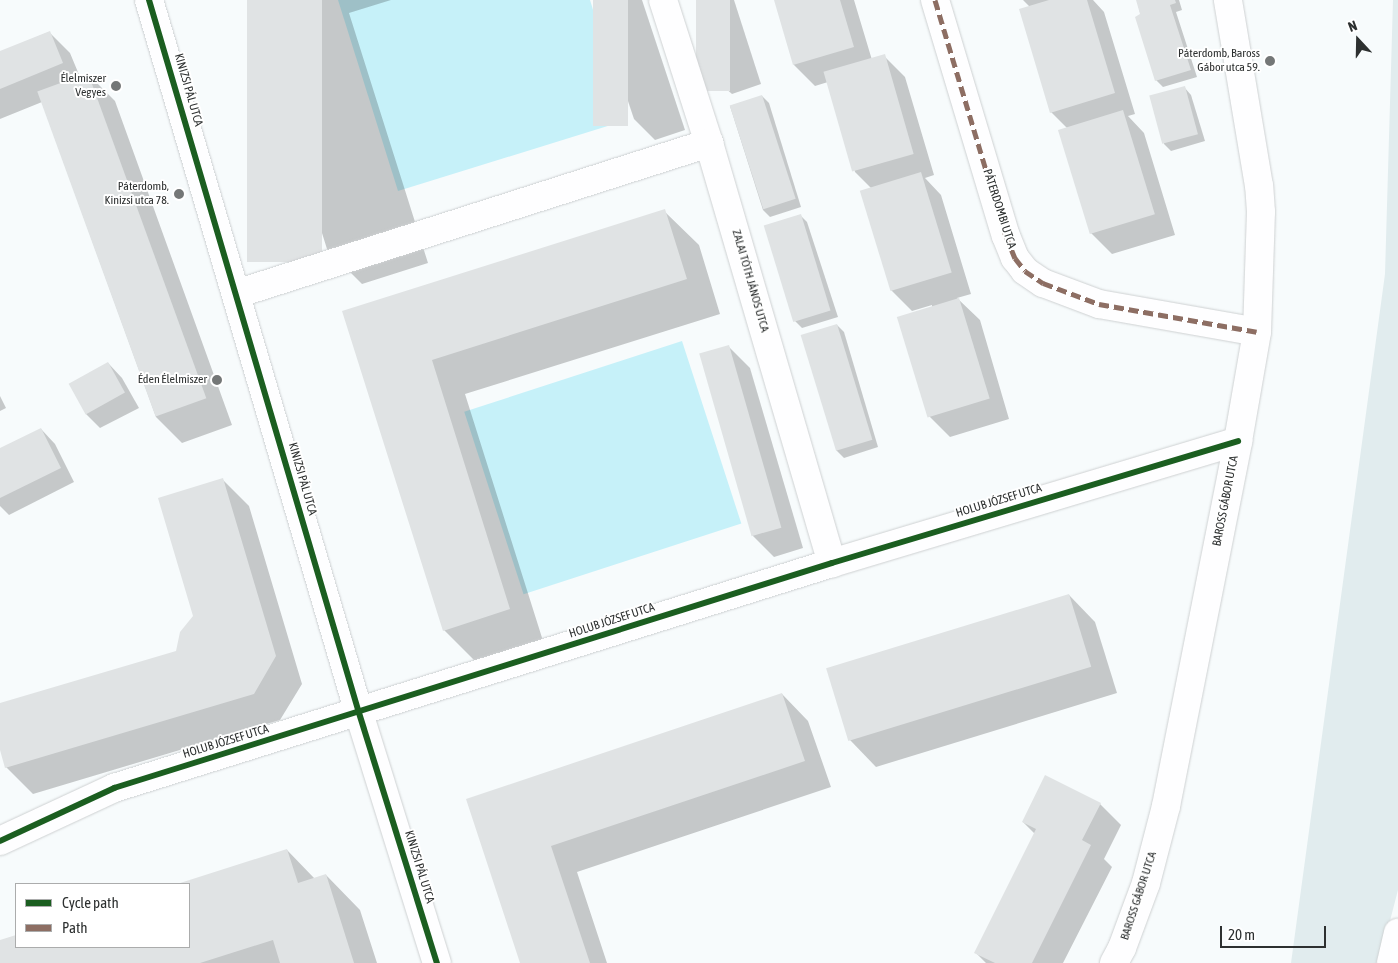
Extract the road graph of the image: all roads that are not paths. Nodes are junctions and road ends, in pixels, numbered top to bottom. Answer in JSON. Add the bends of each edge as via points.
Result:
{"nodes":[{"id":1,"x":149,"y":0,"type":"edge"},
{"id":2,"x":664,"y":0,"type":"edge"},
{"id":3,"x":935,"y":0,"type":"edge"},
{"id":4,"x":1228,"y":0,"type":"edge"},
{"id":5,"x":709,"y":143,"type":"junction"},
{"id":6,"x":236,"y":294,"type":"junction"},
{"id":7,"x":1257,"y":332,"type":"junction"},
{"id":8,"x":1238,"y":442,"type":"junction"},
{"id":9,"x":832,"y":562,"type":"junction"},
{"id":10,"x":359,"y":712,"type":"junction"},
{"id":11,"x":3,"y":831,"type":"edge"},
{"id":12,"x":1398,"y":933,"type":"edge"},
{"id":13,"x":437,"y":963,"type":"edge"},
{"id":14,"x":1114,"y":963,"type":"edge"},
{"id":15,"x":1391,"y":963,"type":"edge"}],
"edges":[{"from":1,"to":6,"type":"street","name":"KINIZSI PÁL UTCA"},
{"from":2,"to":5,"type":"street","name":"ZALAI TÓTH JÁNOS UTCA"},
{"from":3,"to":7,"type":"street","name":"PÁTERDOMBI UTCA","via":[[1006,236],[1015,258],[1025,271],[1043,283],[1099,304]]},
{"from":4,"to":7,"type":"street","name":"BAROSS GÁBOR UTCA","via":[[1259,186],[1262,234]]},
{"from":5,"to":6,"type":"street"},
{"from":5,"to":9,"type":"street","name":"ZALAI TÓTH JÁNOS UTCA"},
{"from":6,"to":10,"type":"street","name":"KINIZSI PÁL UTCA"},
{"from":7,"to":8,"type":"street","name":"BAROSS GÁBOR UTCA"},
{"from":8,"to":9,"type":"street","name":"HOLUB JÓZSEF UTCA"},
{"from":8,"to":14,"type":"street","name":"BAROSS GÁBOR UTCA","via":[[1166,806],[1146,883]]},
{"from":9,"to":10,"type":"street","name":"HOLUB JÓZSEF UTCA"},
{"from":10,"to":11,"type":"street","name":"HOLUB JÓZSEF UTCA","via":[[114,788]]},
{"from":10,"to":13,"type":"street","name":"KINIZSI PÁL UTCA"},
{"from":12,"to":15,"type":"street"}]}
